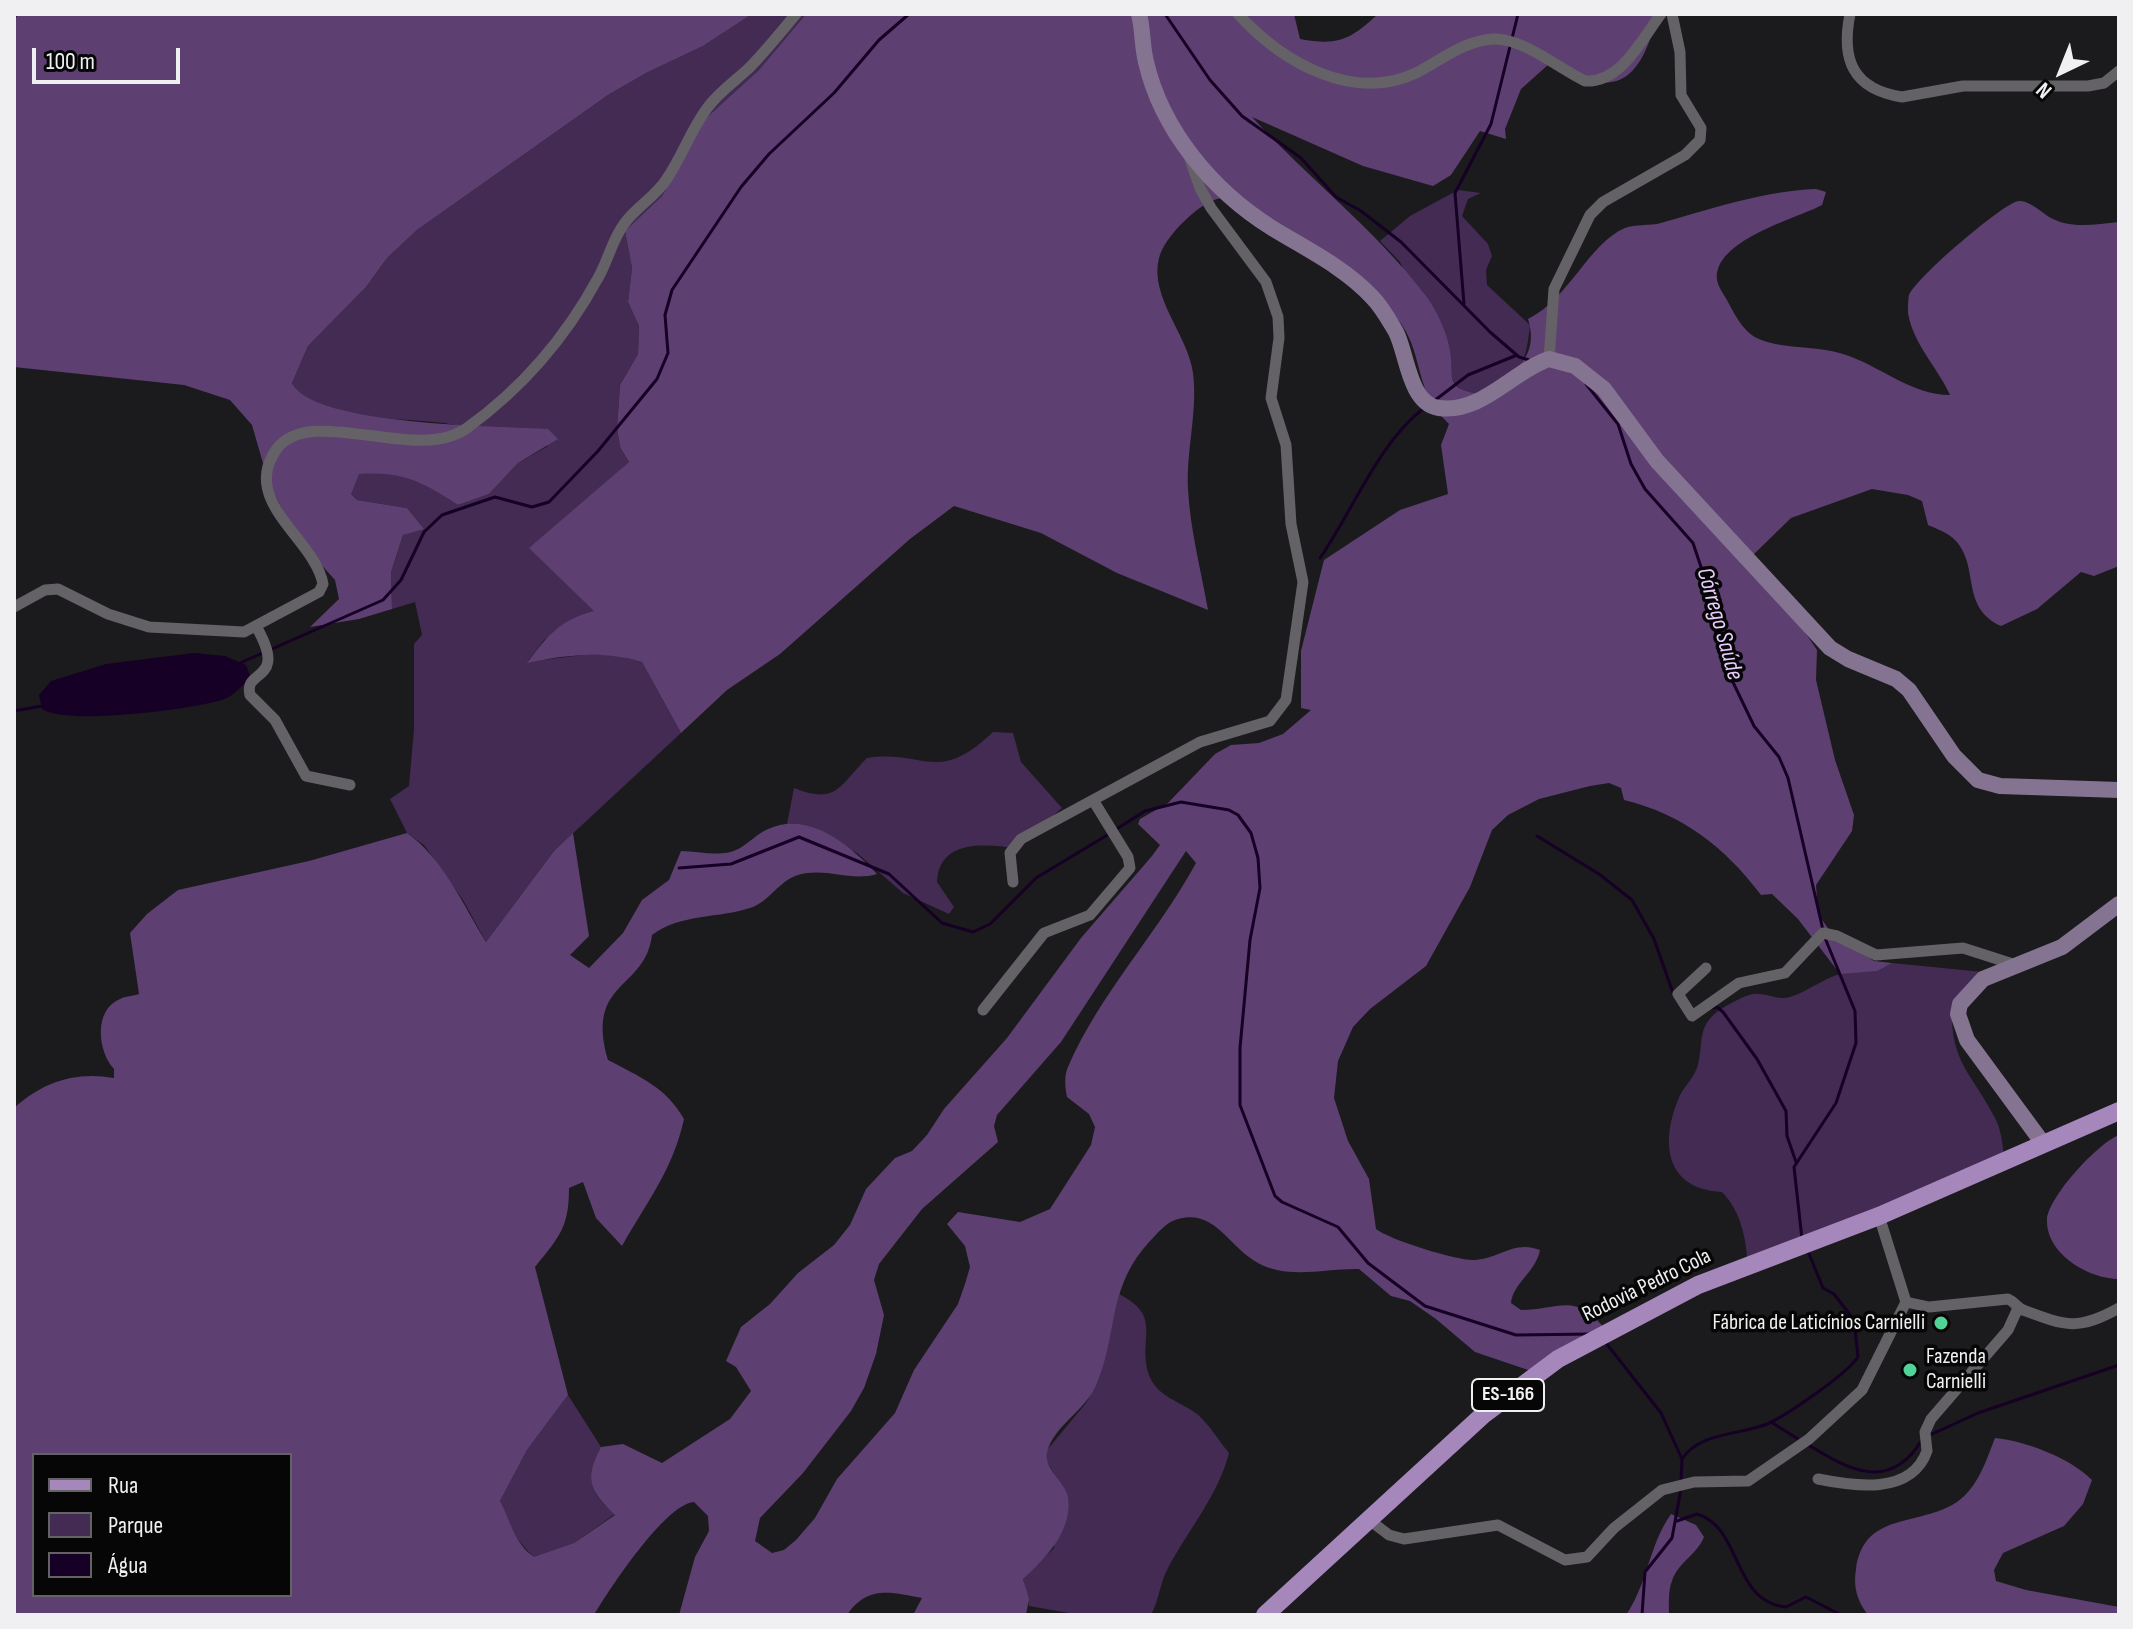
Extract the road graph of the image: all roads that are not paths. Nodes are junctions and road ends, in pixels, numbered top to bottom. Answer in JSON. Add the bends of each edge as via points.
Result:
{"nodes":[{"id":1,"x":796,"y":14,"type":"edge"},
{"id":2,"x":1139,"y":14,"type":"edge"},
{"id":3,"x":1238,"y":14,"type":"edge"},
{"id":4,"x":1661,"y":14,"type":"edge"},
{"id":5,"x":1672,"y":14,"type":"edge"},
{"id":6,"x":1850,"y":14,"type":"edge"},
{"id":7,"x":2119,"y":71,"type":"edge"},
{"id":8,"x":1188,"y":150,"type":"junction"},
{"id":9,"x":1549,"y":359,"type":"junction"},
{"id":10,"x":14,"y":607,"type":"edge"},
{"id":11,"x":257,"y":628,"type":"junction"},
{"id":12,"x":350,"y":785,"type":"dead end"},
{"id":13,"x":2119,"y":790,"type":"edge"},
{"id":14,"x":1093,"y":800,"type":"junction"},
{"id":15,"x":1013,"y":882,"type":"dead end"},
{"id":16,"x":2119,"y":904,"type":"edge"},
{"id":17,"x":2016,"y":965,"type":"junction"},
{"id":18,"x":1706,"y":968,"type":"dead end"},
{"id":19,"x":983,"y":1010,"type":"dead end"},
{"id":20,"x":2119,"y":1111,"type":"edge"},
{"id":21,"x":2042,"y":1142,"type":"junction"},
{"id":22,"x":1879,"y":1216,"type":"junction"},
{"id":23,"x":1906,"y":1302,"type":"junction"},
{"id":24,"x":2018,"y":1308,"type":"junction"},
{"id":25,"x":2119,"y":1308,"type":"edge"},
{"id":26,"x":1818,"y":1479,"type":"dead end"},
{"id":27,"x":1368,"y":1519,"type":"junction"},
{"id":28,"x":1265,"y":1615,"type":"edge"}],
"edges":[{"from":1,"to":11,"type":"street","via":[[709,106],[665,182],[618,232],[599,278],[550,351],[478,419],[449,438],[430,442],[315,431],[288,438],[276,450],[268,475],[269,495],[323,584],[319,592]]},
{"from":2,"to":8,"type":"street","via":[[1155,93]]},
{"from":3,"to":4,"type":"street","via":[[1305,67],[1334,79],[1377,84],[1414,73],[1480,40],[1499,39],[1596,82],[1615,73]]},
{"from":5,"to":9,"type":"street","via":[[1681,95],[1701,128],[1700,140],[1590,215],[1554,289]]},
{"from":6,"to":7,"type":"street","via":[[1846,36],[1852,69],[1889,95],[1982,85],[2088,86],[2104,83]]},
{"from":8,"to":9,"type":"street","via":[[1239,204],[1352,278],[1372,297],[1396,333],[1420,395],[1434,406],[1477,400]]},
{"from":8,"to":14,"type":"street","via":[[1200,188],[1266,282],[1278,317],[1271,398],[1286,445],[1291,524],[1303,582],[1301,612],[1286,700],[1276,716],[1260,726],[1200,742]]},
{"from":9,"to":13,"type":"street","via":[[1575,366],[1604,389],[1657,461],[1774,590],[1830,648],[1909,690],[1954,756],[1978,780],[2000,786]]},
{"from":10,"to":11,"type":"street","via":[[58,589],[149,627],[218,633]]},
{"from":11,"to":12,"type":"street","via":[[271,655],[251,684],[250,695],[275,720],[306,776]]},
{"from":14,"to":15,"type":"street","via":[[1015,844],[1010,853]]},
{"from":14,"to":19,"type":"street","via":[[1130,868],[1090,915],[1044,933]]},
{"from":16,"to":17,"type":"street","via":[[2062,947]]},
{"from":17,"to":18,"type":"street","via":[[1963,948],[1876,955],[1823,933],[1785,973],[1739,983],[1692,1016],[1678,994]]},
{"from":17,"to":21,"type":"street","via":[[1972,987],[1958,1014],[1967,1040]]},
{"from":20,"to":21,"type":"main road","name":"Rodovia Pedro Cola","number":"ES-166"},
{"from":21,"to":22,"type":"main road","name":"Rodovia Pedro Cola","number":"ES-166"},
{"from":22,"to":23,"type":"street"},
{"from":22,"to":27,"type":"main road","name":"Rodovia Pedro Cola","number":"ES-166","via":[[1698,1285],[1558,1359],[1483,1415]]},
{"from":23,"to":24,"type":"street","via":[[1929,1307],[2008,1299]]},
{"from":23,"to":27,"type":"street","via":[[1862,1390],[1809,1439],[1748,1481],[1662,1490],[1578,1561],[1565,1560],[1498,1525],[1404,1539]]},
{"from":24,"to":25,"type":"street","via":[[2077,1326]]},
{"from":24,"to":26,"type":"street","via":[[2013,1323],[1927,1425],[1927,1451],[1914,1470],[1867,1488]]},
{"from":27,"to":28,"type":"main road","name":"Rodovia Pedro Cola","number":"ES-166"}]}
